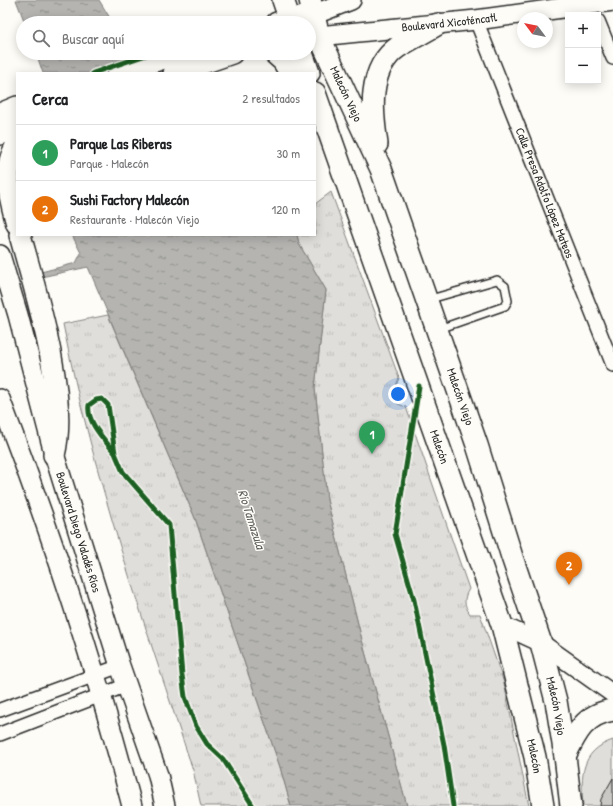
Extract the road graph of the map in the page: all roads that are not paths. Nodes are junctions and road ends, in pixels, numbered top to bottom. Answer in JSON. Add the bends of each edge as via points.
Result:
{"nodes":[{"id":1,"x":283,"y":0,"type":"edge"},
{"id":2,"x":351,"y":0,"type":"edge"},
{"id":3,"x":613,"y":0,"type":"edge"},
{"id":4,"x":312,"y":7,"type":"edge"},
{"id":5,"x":596,"y":12,"type":"edge"},
{"id":6,"x":565,"y":15,"type":"edge"},
{"id":7,"x":285,"y":16,"type":"edge"},
{"id":8,"x":296,"y":16,"type":"edge"},
{"id":9,"x":476,"y":20,"type":"junction"},
{"id":10,"x":438,"y":24,"type":"junction"},
{"id":11,"x":601,"y":28,"type":"edge"},
{"id":12,"x":316,"y":36,"type":"edge"},
{"id":13,"x":316,"y":40,"type":"edge"},
{"id":14,"x":613,"y":58,"type":"edge"},
{"id":15,"x":158,"y":60,"type":"edge"},
{"id":16,"x":212,"y":60,"type":"edge"},
{"id":17,"x":282,"y":60,"type":"edge"},
{"id":18,"x":304,"y":60,"type":"edge"},
{"id":19,"x":121,"y":72,"type":"edge"},
{"id":20,"x":177,"y":72,"type":"edge"},
{"id":21,"x":289,"y":72,"type":"edge"},
{"id":22,"x":309,"y":72,"type":"edge"},
{"id":23,"x":316,"y":97,"type":"edge"},
{"id":24,"x":16,"y":106,"type":"edge"},
{"id":25,"x":16,"y":106,"type":"edge"},
{"id":26,"x":0,"y":108,"type":"edge"},
{"id":27,"x":319,"y":113,"type":"edge"},
{"id":28,"x":0,"y":114,"type":"edge"},
{"id":29,"x":16,"y":128,"type":"edge"},
{"id":30,"x":0,"y":134,"type":"edge"},
{"id":31,"x":16,"y":148,"type":"edge"},
{"id":32,"x":381,"y":169,"type":"junction"},
{"id":33,"x":16,"y":220,"type":"edge"},
{"id":34,"x":20,"y":236,"type":"edge"},
{"id":35,"x":0,"y":256,"type":"edge"},
{"id":36,"x":426,"y":300,"type":"junction"},
{"id":37,"x":437,"y":330,"type":"junction"},
{"id":38,"x":613,"y":365,"type":"edge"},
{"id":39,"x":0,"y":399,"type":"edge"},
{"id":40,"x":54,"y":455,"type":"junction"},
{"id":41,"x":502,"y":626,"type":"junction"},
{"id":42,"x":541,"y":643,"type":"junction"},
{"id":43,"x":120,"y":666,"type":"junction"},
{"id":44,"x":95,"y":676,"type":"junction"},
{"id":45,"x":127,"y":685,"type":"junction"},
{"id":46,"x":613,"y":694,"type":"edge"},
{"id":47,"x":102,"y":695,"type":"junction"},
{"id":48,"x":0,"y":710,"type":"edge"},
{"id":49,"x":613,"y":710,"type":"edge"},
{"id":50,"x":0,"y":734,"type":"edge"},
{"id":51,"x":565,"y":756,"type":"junction"},
{"id":52,"x":132,"y":806,"type":"edge"},
{"id":53,"x":165,"y":806,"type":"edge"},
{"id":54,"x":543,"y":806,"type":"edge"},
{"id":55,"x":571,"y":806,"type":"edge"}],
"edges":[{"from":1,"to":7,"type":"main road"},
{"from":2,"to":4,"type":"main road"},
{"from":3,"to":5,"type":"main road","name":"Boulevard Xicoténcatl"},
{"from":4,"to":8,"type":"main road"},
{"from":6,"to":9,"type":"main road","name":"Boulevard Xicoténcatl"},
{"from":9,"to":10,"type":"main road","name":"Boulevard Xicoténcatl"},
{"from":9,"to":38,"type":"street","name":"Calle Presa Adolfo López Mateos"},
{"from":10,"to":12,"type":"main road","name":"Boulevard Xicoténcatl"},
{"from":10,"to":32,"type":"main road","via":[[396,48],[381,66],[374,88],[372,116]]},
{"from":11,"to":14,"type":"street"},
{"from":13,"to":32,"type":"main road","name":"Malecón Viejo"},
{"from":15,"to":19,"type":"main road"},
{"from":16,"to":20,"type":"main road"},
{"from":17,"to":21,"type":"main road"},
{"from":18,"to":22,"type":"main road"},
{"from":23,"to":27,"type":"main road","name":"Malecón"},
{"from":24,"to":26,"type":"main road"},
{"from":25,"to":28,"type":"main road"},
{"from":27,"to":41,"type":"main road","name":"Malecón"},
{"from":29,"to":30,"type":"main road"},
{"from":31,"to":33,"type":"main road","via":[[7,175],[8,191]]},
{"from":32,"to":36,"type":"main road","name":"Malecón Viejo"},
{"from":34,"to":40,"type":"main road","via":[[53,371],[59,424],[58,443]]},
{"from":35,"to":40,"type":"main road","name":"Boulevard Diego Valadés Ríos"},
{"from":36,"to":37,"type":"main road","name":"Malecón Viejo"},
{"from":36,"to":37,"type":"lane","via":[[497,280],[505,286],[508,301],[505,306]]},
{"from":37,"to":42,"type":"main road","name":"Malecón Viejo"},
{"from":39,"to":44,"type":"main road","via":[[65,581]]},
{"from":40,"to":43,"type":"main road","name":"Boulevard Diego Valadés Ríos"},
{"from":41,"to":42,"type":"street"},
{"from":41,"to":54,"type":"main road","name":"Malecón","via":[[535,757]]},
{"from":42,"to":46,"type":"street"},
{"from":42,"to":51,"type":"main road","name":"Malecón Viejo","via":[[556,701]]},
{"from":43,"to":44,"type":"street"},
{"from":43,"to":45,"type":"main road","name":"Boulevard Diego Valadés Ríos"},
{"from":44,"to":47,"type":"main road"},
{"from":44,"to":48,"type":"street"},
{"from":45,"to":47,"type":"street"},
{"from":45,"to":53,"type":"main road","name":"Boulevard Diego Valadés Ríos","via":[[158,775]]},
{"from":47,"to":50,"type":"street"},
{"from":47,"to":52,"type":"main road"},
{"from":49,"to":51,"type":"main road","via":[[584,722]]},
{"from":51,"to":55,"type":"main road","name":"Malecón Viejo"}]}
